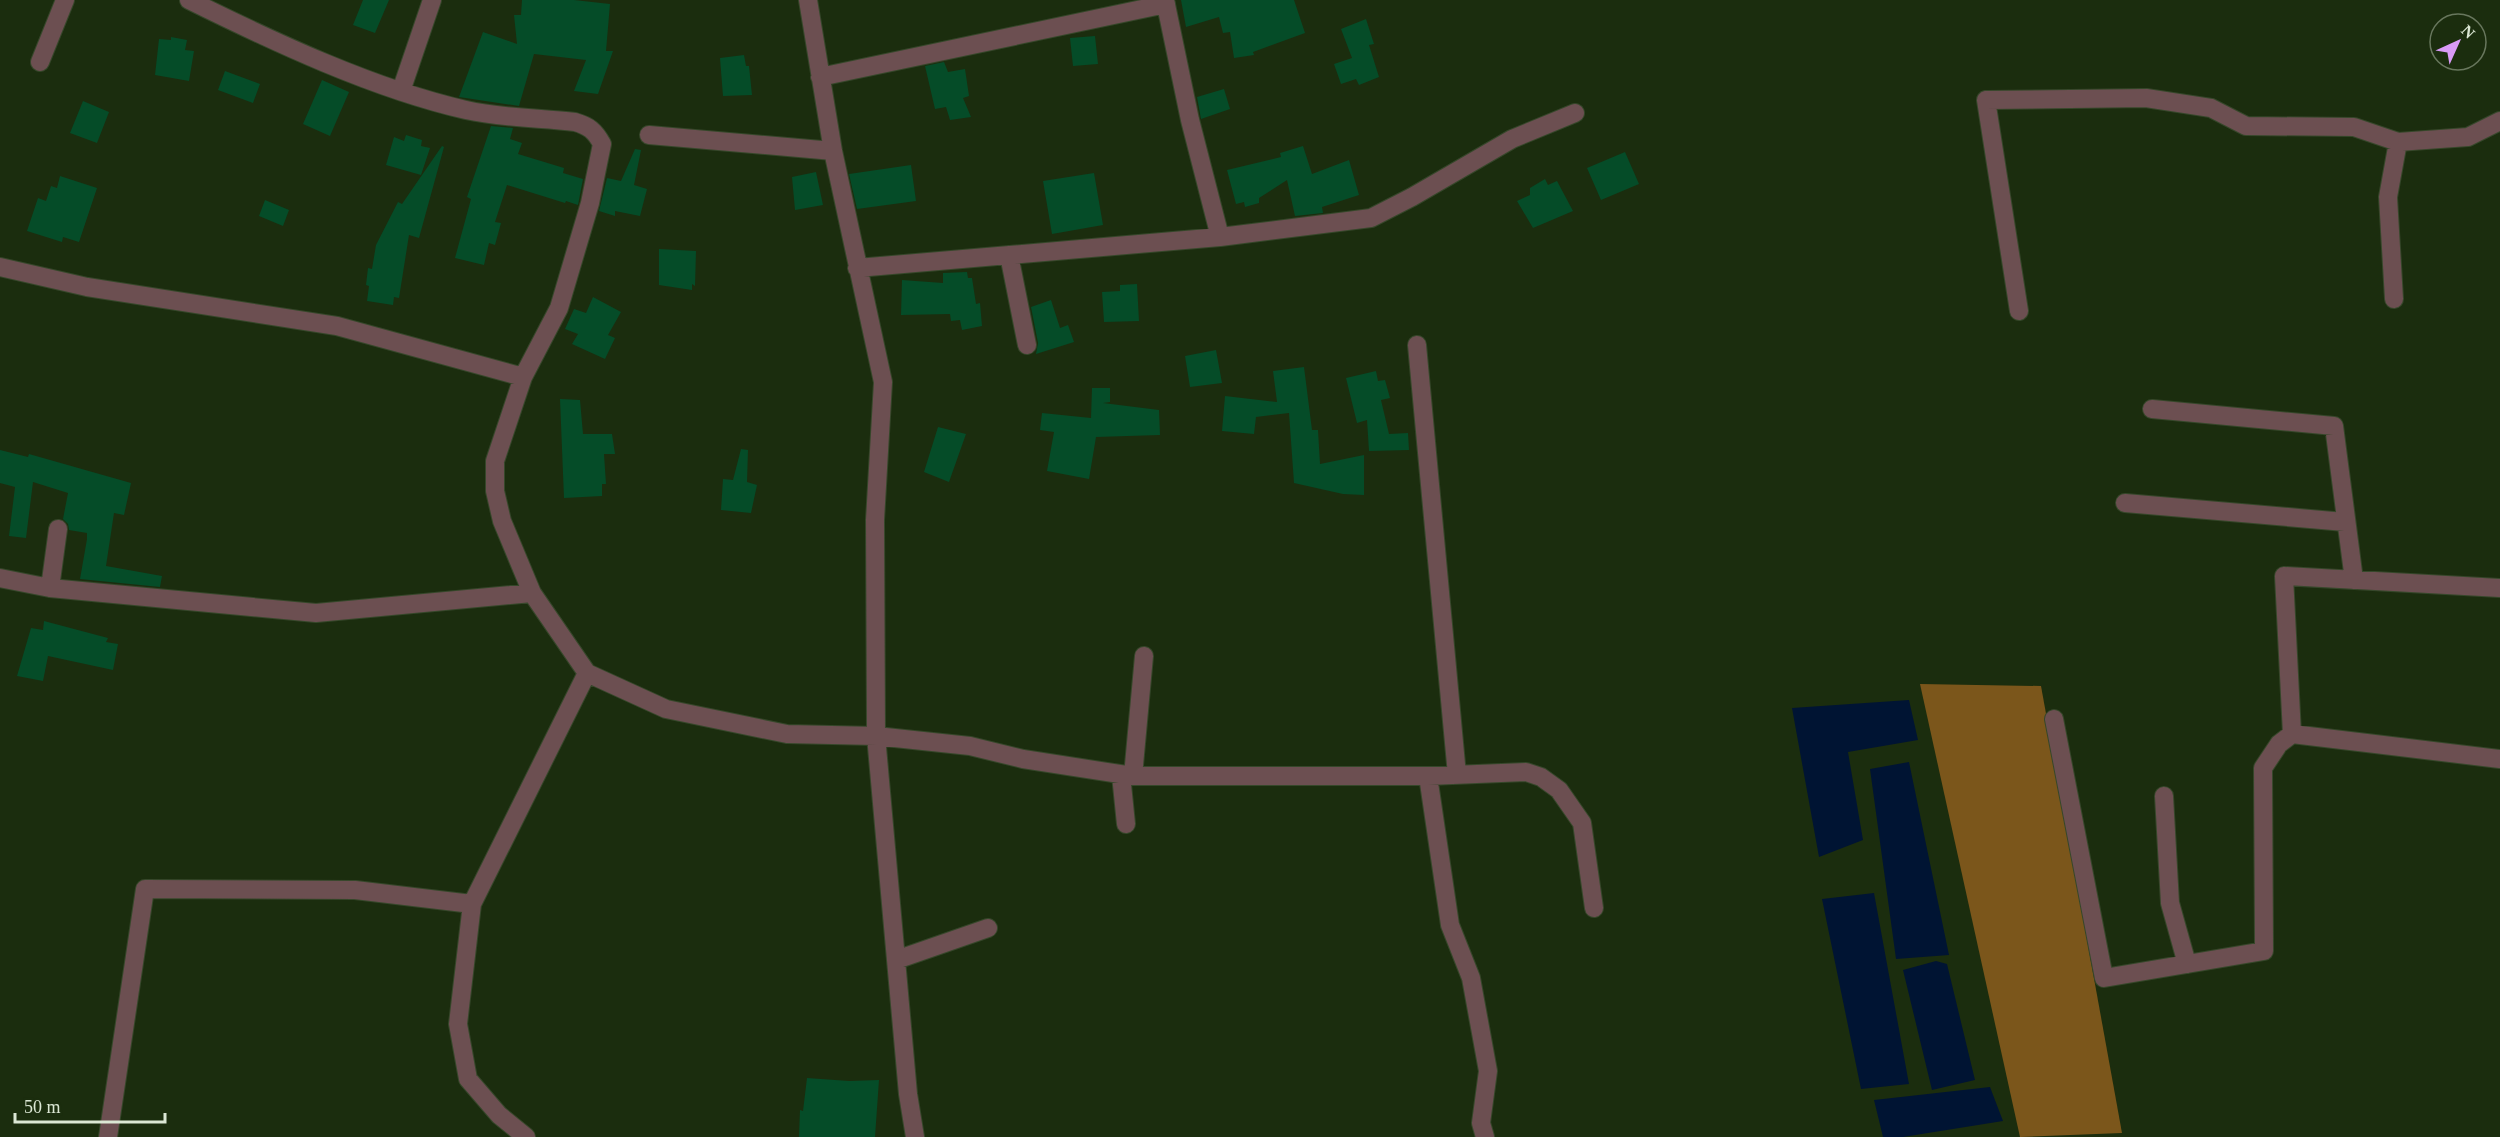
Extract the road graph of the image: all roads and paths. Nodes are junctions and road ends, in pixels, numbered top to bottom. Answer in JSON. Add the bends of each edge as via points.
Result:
{"nodes":[{"id":1,"x":65,"y":0,"type":"edge"},
{"id":2,"x":189,"y":0,"type":"edge"},
{"id":3,"x":432,"y":0,"type":"edge"},
{"id":4,"x":808,"y":0,"type":"edge"},
{"id":5,"x":1166,"y":2,"type":"edge"},
{"id":6,"x":40,"y":62,"type":"dead end"},
{"id":7,"x":820,"y":77,"type":"junction"},
{"id":8,"x":401,"y":91,"type":"junction"},
{"id":9,"x":1575,"y":113,"type":"dead end"},
{"id":10,"x":2500,"y":121,"type":"edge"},
{"id":11,"x":649,"y":135,"type":"dead end"},
{"id":12,"x":2398,"y":142,"type":"junction"},
{"id":13,"x":833,"y":152,"type":"junction"},
{"id":14,"x":1220,"y":237,"type":"junction"},
{"id":15,"x":1009,"y":255,"type":"junction"},
{"id":16,"x":0,"y":267,"type":"edge"},
{"id":17,"x":857,"y":268,"type":"junction"},
{"id":18,"x":2394,"y":299,"type":"dead end"},
{"id":19,"x":2019,"y":311,"type":"dead end"},
{"id":20,"x":1027,"y":345,"type":"dead end"},
{"id":21,"x":1417,"y":345,"type":"dead end"},
{"id":22,"x":523,"y":377,"type":"junction"},
{"id":23,"x":2152,"y":409,"type":"dead end"},
{"id":24,"x":2125,"y":503,"type":"dead end"},
{"id":25,"x":2345,"y":522,"type":"junction"},
{"id":26,"x":58,"y":529,"type":"dead end"},
{"id":27,"x":0,"y":578,"type":"edge"},
{"id":28,"x":2354,"y":579,"type":"junction"},
{"id":29,"x":50,"y":588,"type":"junction"},
{"id":30,"x":2500,"y":588,"type":"edge"},
{"id":31,"x":532,"y":593,"type":"junction"},
{"id":32,"x":1144,"y":656,"type":"dead end"},
{"id":33,"x":587,"y":673,"type":"junction"},
{"id":34,"x":2054,"y":719,"type":"dead end"},
{"id":35,"x":2292,"y":734,"type":"junction"},
{"id":36,"x":876,"y":736,"type":"junction"},
{"id":37,"x":2500,"y":759,"type":"edge"},
{"id":38,"x":1457,"y":775,"type":"junction"},
{"id":39,"x":1127,"y":776,"type":"junction"},
{"id":40,"x":1428,"y":776,"type":"junction"},
{"id":41,"x":2164,"y":796,"type":"dead end"},
{"id":42,"x":1126,"y":824,"type":"dead end"},
{"id":43,"x":472,"y":904,"type":"junction"},
{"id":44,"x":1594,"y":908,"type":"dead end"},
{"id":45,"x":988,"y":928,"type":"dead end"},
{"id":46,"x":896,"y":960,"type":"junction"},
{"id":47,"x":2187,"y":964,"type":"junction"},
{"id":48,"x":108,"y":1137,"type":"edge"},
{"id":49,"x":526,"y":1137,"type":"edge"},
{"id":50,"x":915,"y":1137,"type":"edge"},
{"id":51,"x":1485,"y":1137,"type":"edge"}],
"edges":[{"from":1,"to":6,"type":"street"},
{"from":2,"to":8,"type":"street","via":[[259,34]]},
{"from":3,"to":8,"type":"street"},
{"from":4,"to":7,"type":"street"},
{"from":5,"to":7,"type":"street"},
{"from":5,"to":14,"type":"street","via":[[1190,120]]},
{"from":7,"to":13,"type":"street"},
{"from":8,"to":22,"type":"street","via":[[467,111],[575,122],[588,126],[603,144],[559,308]]},
{"from":9,"to":14,"type":"street","via":[[1512,139],[1371,218]]},
{"from":10,"to":12,"type":"street","via":[[2468,137]]},
{"from":11,"to":13,"type":"street"},
{"from":12,"to":18,"type":"street","via":[[2388,196]]},
{"from":12,"to":19,"type":"street","via":[[2354,127],[2246,126],[2211,108],[2146,98],[1986,100]]},
{"from":13,"to":17,"type":"street"},
{"from":14,"to":15,"type":"street"},
{"from":15,"to":17,"type":"street"},
{"from":15,"to":20,"type":"street"},
{"from":16,"to":22,"type":"street","via":[[87,287],[337,326]]},
{"from":17,"to":36,"type":"street","via":[[883,382],[875,520]]},
{"from":21,"to":38,"type":"street"},
{"from":22,"to":31,"type":"street","via":[[495,461],[495,491],[502,521]]},
{"from":23,"to":25,"type":"street","via":[[2334,426]]},
{"from":24,"to":25,"type":"street"},
{"from":25,"to":28,"type":"street"},
{"from":26,"to":29,"type":"street"},
{"from":27,"to":29,"type":"street"},
{"from":28,"to":30,"type":"street"},
{"from":28,"to":35,"type":"street","via":[[2284,576]]},
{"from":29,"to":31,"type":"street","via":[[316,614]]},
{"from":31,"to":33,"type":"street"},
{"from":32,"to":39,"type":"street"},
{"from":33,"to":36,"type":"street","via":[[666,709],[787,734]]},
{"from":33,"to":43,"type":"street"},
{"from":34,"to":47,"type":"street","via":[[2104,978]]},
{"from":35,"to":37,"type":"street"},
{"from":35,"to":47,"type":"street","via":[[2279,744],[2264,768],[2264,951]]},
{"from":36,"to":39,"type":"street","via":[[970,746]]},
{"from":36,"to":46,"type":"street"},
{"from":38,"to":40,"type":"street"},
{"from":38,"to":44,"type":"street","via":[[1526,772],[1559,790],[1582,824]]},
{"from":39,"to":40,"type":"street"},
{"from":39,"to":42,"type":"street"},
{"from":40,"to":51,"type":"street","via":[[1450,925],[1471,978],[1488,1071],[1481,1123]]},
{"from":41,"to":47,"type":"street","via":[[2170,903]]},
{"from":43,"to":48,"type":"street","via":[[355,890],[145,889]]},
{"from":43,"to":49,"type":"street","via":[[458,1024],[468,1078],[499,1115]]},
{"from":45,"to":46,"type":"street"},
{"from":46,"to":50,"type":"street"}]}
